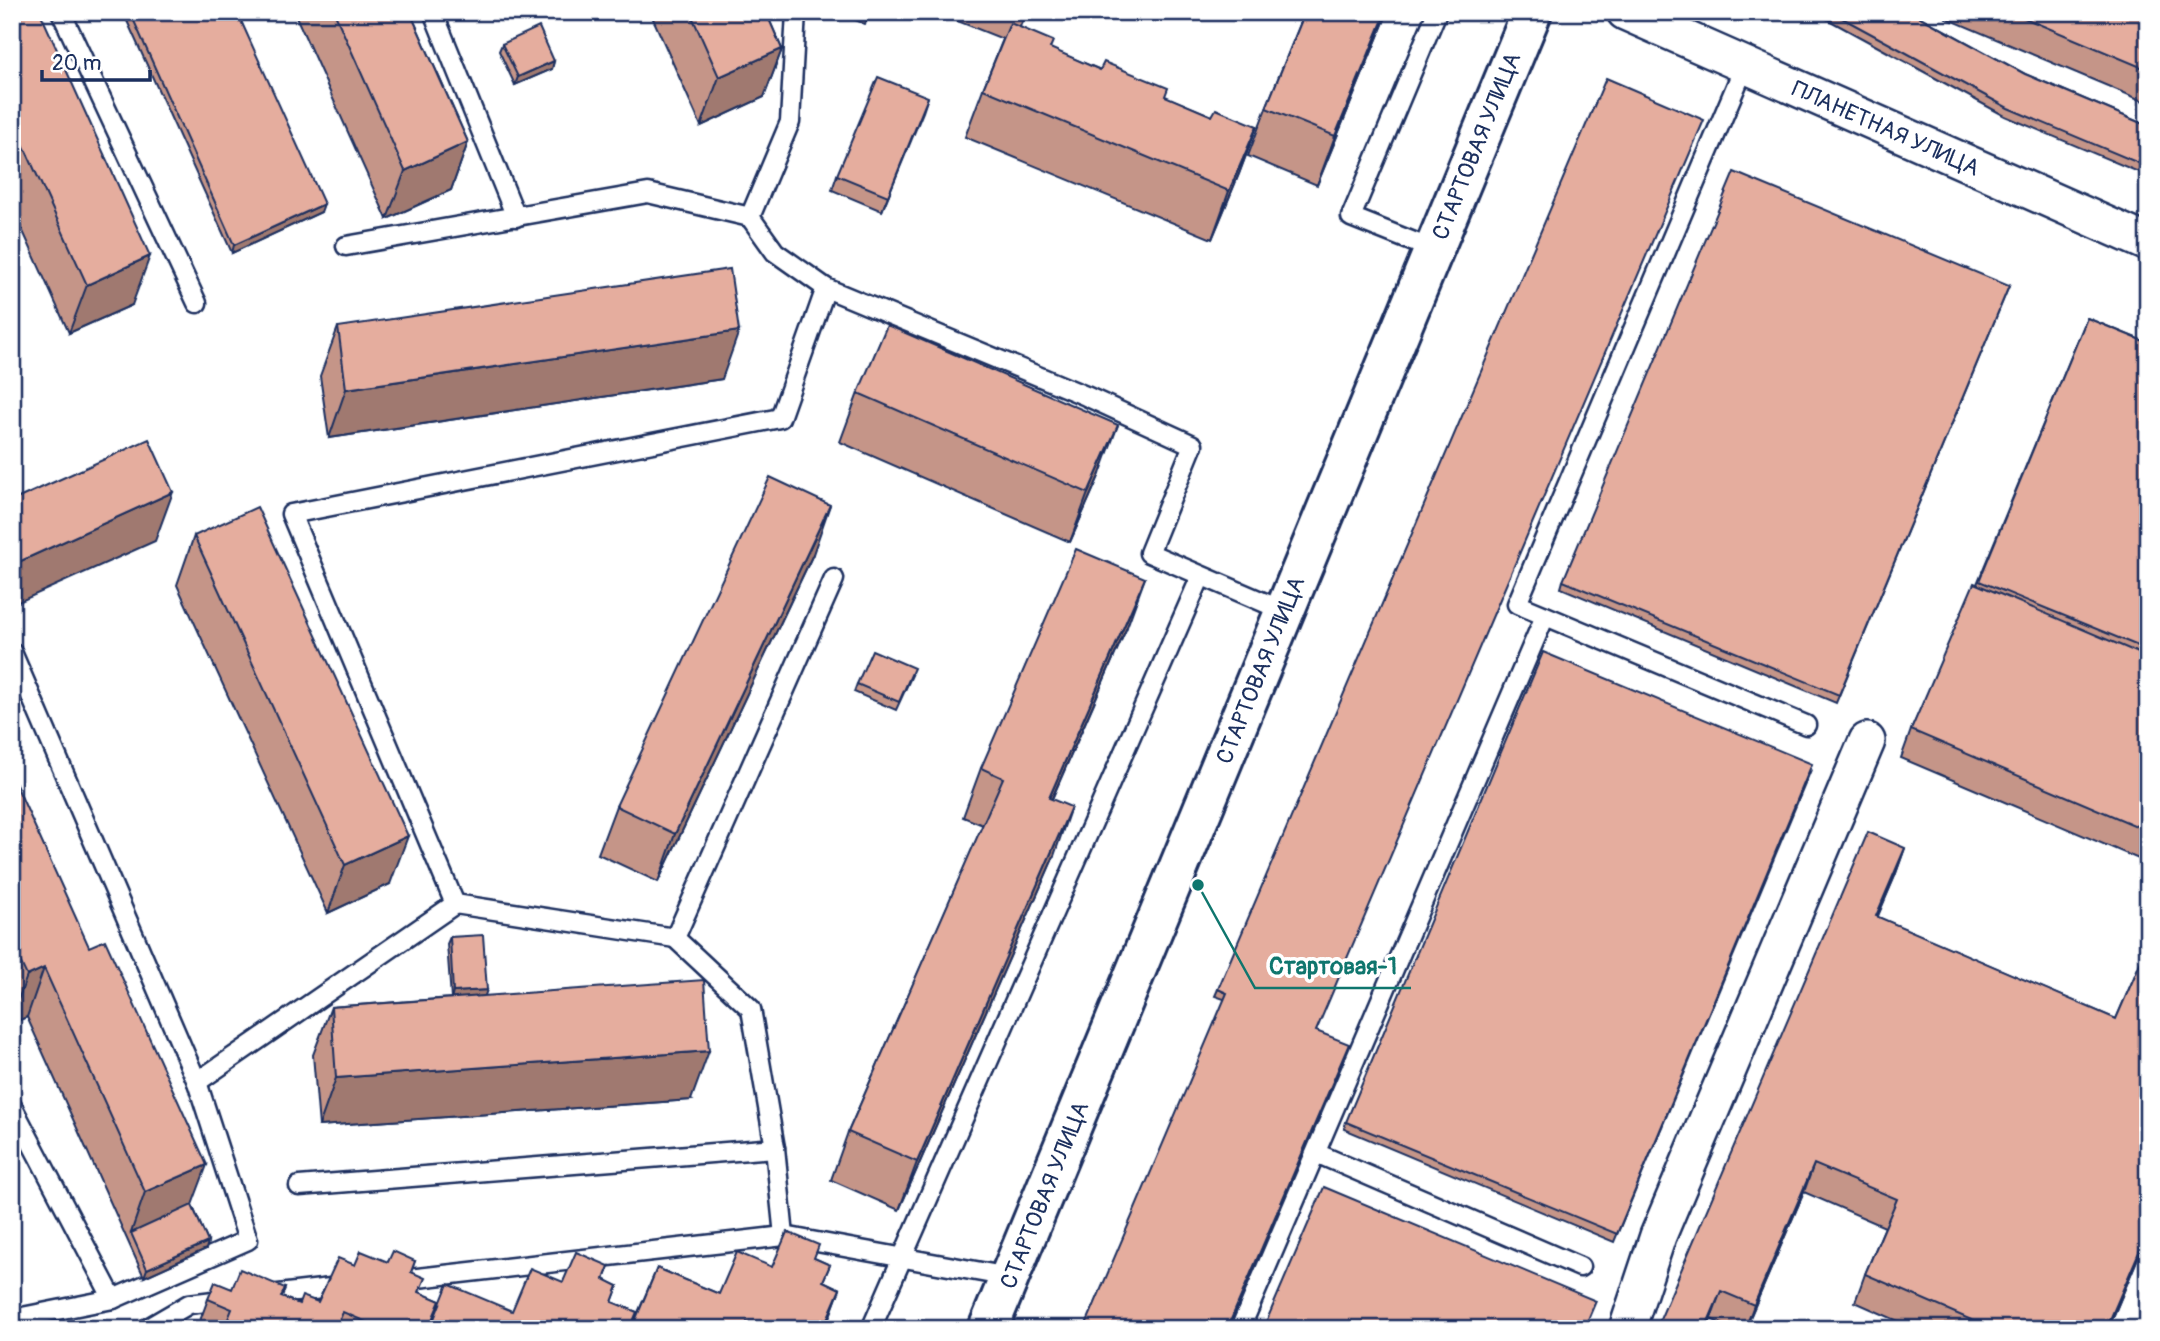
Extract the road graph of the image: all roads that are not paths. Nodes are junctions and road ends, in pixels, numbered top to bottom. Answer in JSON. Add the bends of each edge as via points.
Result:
{"nodes":[{"id":1,"x":61,"y":12,"type":"edge"},
{"id":2,"x":433,"y":12,"type":"edge"},
{"id":3,"x":796,"y":12,"type":"edge"},
{"id":4,"x":1437,"y":12,"type":"edge"},
{"id":5,"x":1532,"y":12,"type":"edge"},
{"id":6,"x":1625,"y":12,"type":"edge"},
{"id":7,"x":1745,"y":65,"type":"junction"},
{"id":8,"x":516,"y":217,"type":"junction"},
{"id":9,"x":750,"y":217,"type":"junction"},
{"id":10,"x":2148,"y":243,"type":"edge"},
{"id":11,"x":345,"y":246,"type":"dead end"},
{"id":12,"x":1434,"y":250,"type":"junction"},
{"id":13,"x":826,"y":288,"type":"junction"},
{"id":14,"x":197,"y":303,"type":"dead end"},
{"id":15,"x":1201,"y":576,"type":"junction"},
{"id":16,"x":834,"y":579,"type":"dead end"},
{"id":17,"x":1284,"y":611,"type":"junction"},
{"id":18,"x":1545,"y":616,"type":"junction"},
{"id":19,"x":12,"y":652,"type":"edge"},
{"id":20,"x":1806,"y":725,"type":"dead end"},
{"id":21,"x":1867,"y":741,"type":"dead end"},
{"id":22,"x":455,"y":904,"type":"junction"},
{"id":23,"x":675,"y":938,"type":"junction"},
{"id":24,"x":197,"y":1082,"type":"junction"},
{"id":25,"x":12,"y":1106,"type":"edge"},
{"id":26,"x":775,"y":1148,"type":"junction"},
{"id":27,"x":1316,"y":1153,"type":"junction"},
{"id":28,"x":299,"y":1186,"type":"dead end"},
{"id":29,"x":784,"y":1236,"type":"junction"},
{"id":30,"x":902,"y":1256,"type":"junction"},
{"id":31,"x":1580,"y":1267,"type":"dead end"},
{"id":32,"x":1010,"y":1277,"type":"junction"},
{"id":33,"x":113,"y":1299,"type":"junction"},
{"id":34,"x":12,"y":1319,"type":"edge"},
{"id":35,"x":146,"y":1329,"type":"edge"},
{"id":36,"x":871,"y":1329,"type":"edge"},
{"id":37,"x":988,"y":1329,"type":"edge"},
{"id":38,"x":1240,"y":1329,"type":"edge"},
{"id":39,"x":1627,"y":1329,"type":"edge"}],
"edges":[{"from":1,"to":14,"type":"lane"},
{"from":2,"to":8,"type":"lane"},
{"from":3,"to":9,"type":"lane","via":[[790,122]]},
{"from":4,"to":12,"type":"lane","via":[[1352,217]]},
{"from":5,"to":12,"type":"street","name":"СТАРТОВАЯ УЛИЦА"},
{"from":6,"to":7,"type":"street","name":"ПЛАНЕТНАЯ УЛИЦА"},
{"from":7,"to":10,"type":"street","name":"ПЛАНЕТНАЯ УЛИЦА"},
{"from":7,"to":18,"type":"lane","via":[[1517,604]]},
{"from":8,"to":9,"type":"lane","via":[[648,193]]},
{"from":8,"to":11,"type":"lane"},
{"from":9,"to":13,"type":"lane","via":[[775,252]]},
{"from":12,"to":17,"type":"street","name":"СТАРТОВАЯ УЛИЦА"},
{"from":13,"to":15,"type":"lane","via":[[1193,445],[1149,554]]},
{"from":13,"to":22,"type":"lane","via":[[780,418],[291,514]]},
{"from":15,"to":17,"type":"lane"},
{"from":15,"to":30,"type":"lane"},
{"from":16,"to":23,"type":"lane"},
{"from":17,"to":32,"type":"street","name":"СТАРТОВАЯ УЛИЦА"},
{"from":18,"to":20,"type":"lane"},
{"from":18,"to":27,"type":"lane"},
{"from":19,"to":24,"type":"lane"},
{"from":21,"to":39,"type":"street","via":[[1658,1236]]},
{"from":22,"to":23,"type":"lane"},
{"from":22,"to":24,"type":"lane"},
{"from":23,"to":26,"type":"lane","via":[[751,1009]]},
{"from":24,"to":33,"type":"lane","via":[[248,1240]]},
{"from":25,"to":33,"type":"lane"},
{"from":26,"to":28,"type":"lane"},
{"from":26,"to":29,"type":"lane"},
{"from":27,"to":31,"type":"lane"},
{"from":27,"to":38,"type":"lane"},
{"from":29,"to":30,"type":"lane"},
{"from":29,"to":35,"type":"lane","via":[[189,1304]]},
{"from":30,"to":32,"type":"lane"},
{"from":30,"to":36,"type":"lane"},
{"from":32,"to":37,"type":"street","name":"СТАРТОВАЯ УЛИЦА"},
{"from":33,"to":34,"type":"lane"}]}
